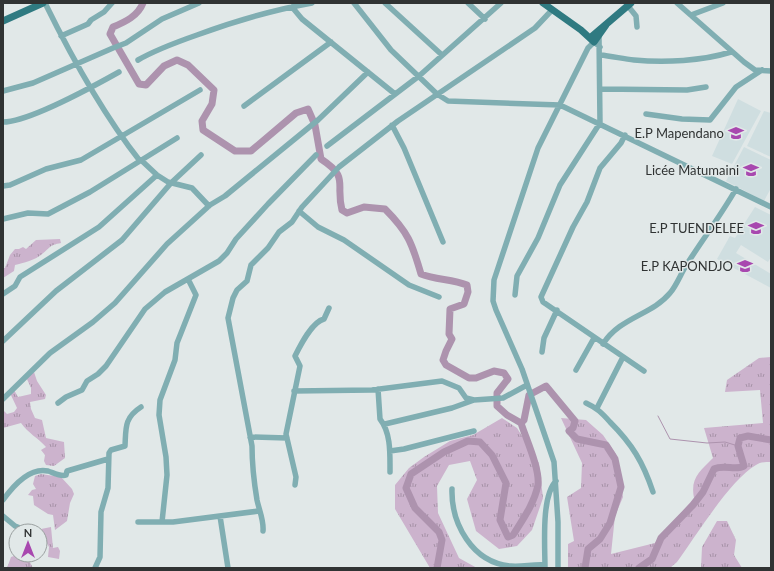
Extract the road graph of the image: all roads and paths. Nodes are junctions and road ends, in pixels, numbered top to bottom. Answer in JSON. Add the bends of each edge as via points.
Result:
{"nodes":[{"id":1,"x":44,"y":3,"type":"edge"},
{"id":2,"x":112,"y":3,"type":"edge"},
{"id":3,"x":199,"y":3,"type":"edge"},
{"id":4,"x":312,"y":3,"type":"edge"},
{"id":5,"x":354,"y":3,"type":"edge"},
{"id":6,"x":385,"y":3,"type":"edge"},
{"id":7,"x":468,"y":3,"type":"edge"},
{"id":8,"x":501,"y":3,"type":"edge"},
{"id":9,"x":543,"y":3,"type":"edge"},
{"id":10,"x":677,"y":3,"type":"edge"},
{"id":11,"x":723,"y":3,"type":"edge"},
{"id":12,"x":630,"y":4,"type":"edge"},
{"id":13,"x":292,"y":7,"type":"junction"},
{"id":14,"x":552,"y":10,"type":"junction"},
{"id":15,"x":691,"y":15,"type":"junction"},
{"id":16,"x":484,"y":19,"type":"junction"},
{"id":17,"x":3,"y":21,"type":"edge"},
{"id":18,"x":637,"y":27,"type":"dead end"},
{"id":19,"x":61,"y":36,"type":"junction"},
{"id":20,"x":593,"y":39,"type":"junction"},
{"id":21,"x":331,"y":42,"type":"junction"},
{"id":22,"x":732,"y":52,"type":"junction"},
{"id":23,"x":442,"y":55,"type":"junction"},
{"id":24,"x":600,"y":55,"type":"junction"},
{"id":25,"x":138,"y":60,"type":"dead end"},
{"id":26,"x":77,"y":64,"type":"junction"},
{"id":27,"x":762,"y":70,"type":"junction"},
{"id":28,"x":771,"y":71,"type":"edge"},
{"id":29,"x":119,"y":72,"type":"dead end"},
{"id":30,"x":368,"y":72,"type":"junction"},
{"id":31,"x":419,"y":76,"type":"junction"},
{"id":32,"x":706,"y":87,"type":"dead end"},
{"id":33,"x":91,"y":88,"type":"junction"},
{"id":34,"x":200,"y":90,"type":"dead end"},
{"id":35,"x":600,"y":90,"type":"junction"},
{"id":36,"x":3,"y":91,"type":"edge"},
{"id":37,"x":395,"y":94,"type":"junction"},
{"id":38,"x":437,"y":94,"type":"junction"},
{"id":39,"x":560,"y":105,"type":"junction"},
{"id":40,"x":244,"y":106,"type":"dead end"},
{"id":41,"x":646,"y":114,"type":"dead end"},
{"id":42,"x":3,"y":122,"type":"edge"},
{"id":43,"x":600,"y":123,"type":"junction"},
{"id":44,"x":392,"y":126,"type":"junction"},
{"id":45,"x":625,"y":135,"type":"junction"},
{"id":46,"x":121,"y":137,"type":"junction"},
{"id":47,"x":177,"y":138,"type":"dead end"},
{"id":48,"x":327,"y":146,"type":"dead end"},
{"id":49,"x":201,"y":155,"type":"dead end"},
{"id":50,"x":316,"y":155,"type":"dead end"},
{"id":51,"x":140,"y":161,"type":"junction"},
{"id":52,"x":157,"y":175,"type":"junction"},
{"id":53,"x":171,"y":183,"type":"junction"},
{"id":54,"x":3,"y":186,"type":"edge"},
{"id":55,"x":736,"y":189,"type":"junction"},
{"id":56,"x":209,"y":206,"type":"junction"},
{"id":57,"x":771,"y":207,"type":"edge"},
{"id":58,"x":299,"y":211,"type":"junction"},
{"id":59,"x":3,"y":219,"type":"edge"},
{"id":60,"x":443,"y":242,"type":"dead end"},
{"id":61,"x":188,"y":279,"type":"junction"},
{"id":62,"x":3,"y":294,"type":"edge"},
{"id":63,"x":515,"y":295,"type":"dead end"},
{"id":64,"x":439,"y":297,"type":"dead end"},
{"id":65,"x":329,"y":308,"type":"dead end"},
{"id":66,"x":557,"y":310,"type":"junction"},
{"id":67,"x":594,"y":338,"type":"junction"},
{"id":68,"x":3,"y":341,"type":"edge"},
{"id":69,"x":603,"y":344,"type":"junction"},
{"id":70,"x":542,"y":352,"type":"dead end"},
{"id":71,"x":623,"y":357,"type":"junction"},
{"id":72,"x":576,"y":370,"type":"dead end"},
{"id":73,"x":644,"y":371,"type":"dead end"},
{"id":74,"x":528,"y":386,"type":"junction"},
{"id":75,"x":378,"y":389,"type":"junction"},
{"id":76,"x":294,"y":391,"type":"junction"},
{"id":77,"x":3,"y":399,"type":"edge"},
{"id":78,"x":474,"y":400,"type":"junction"},
{"id":79,"x":58,"y":403,"type":"dead end"},
{"id":80,"x":586,"y":403,"type":"dead end"},
{"id":81,"x":141,"y":407,"type":"dead end"},
{"id":82,"x":597,"y":408,"type":"junction"},
{"id":83,"x":385,"y":424,"type":"junction"},
{"id":84,"x":474,"y":431,"type":"dead end"},
{"id":85,"x":250,"y":437,"type":"junction"},
{"id":86,"x":261,"y":438,"type":"junction"},
{"id":87,"x":286,"y":438,"type":"junction"},
{"id":88,"x":252,"y":451,"type":"junction"},
{"id":89,"x":390,"y":451,"type":"junction"},
{"id":90,"x":108,"y":459,"type":"junction"},
{"id":91,"x":390,"y":472,"type":"dead end"},
{"id":92,"x":556,"y":481,"type":"junction"},
{"id":93,"x":295,"y":485,"type":"dead end"},
{"id":94,"x":452,"y":489,"type":"dead end"},
{"id":95,"x":653,"y":492,"type":"dead end"},
{"id":96,"x":3,"y":500,"type":"edge"},
{"id":97,"x":259,"y":511,"type":"junction"},
{"id":98,"x":3,"y":516,"type":"edge"},
{"id":99,"x":220,"y":516,"type":"junction"},
{"id":100,"x":138,"y":522,"type":"dead end"},
{"id":101,"x":162,"y":522,"type":"junction"},
{"id":102,"x":11,"y":523,"type":"edge"},
{"id":103,"x":263,"y":531,"type":"dead end"},
{"id":104,"x":545,"y":566,"type":"edge"},
{"id":105,"x":95,"y":568,"type":"edge"},
{"id":106,"x":228,"y":568,"type":"edge"},
{"id":107,"x":558,"y":568,"type":"edge"}],
"edges":[{"from":1,"to":17,"type":"main road"},
{"from":1,"to":19,"type":"street"},
{"from":2,"to":19,"type":"street","via":[[105,12],[88,24]]},
{"from":3,"to":26,"type":"street","via":[[162,19],[126,43]]},
{"from":4,"to":13,"type":"street"},
{"from":5,"to":31,"type":"street","via":[[391,50]]},
{"from":6,"to":23,"type":"street"},
{"from":7,"to":16,"type":"street"},
{"from":8,"to":16,"type":"street"},
{"from":9,"to":14,"type":"main road"},
{"from":10,"to":15,"type":"street"},
{"from":11,"to":15,"type":"street"},
{"from":12,"to":18,"type":"street","via":[[636,16]]},
{"from":12,"to":20,"type":"main road"},
{"from":13,"to":21,"type":"street"},
{"from":13,"to":25,"type":"street","via":[[256,15],[212,30],[163,47]]},
{"from":14,"to":20,"type":"main road"},
{"from":14,"to":38,"type":"street","via":[[535,28]]},
{"from":15,"to":22,"type":"street"},
{"from":16,"to":23,"type":"street"},
{"from":19,"to":26,"type":"street"},
{"from":20,"to":24,"type":"street","via":[[600,47]]},
{"from":20,"to":39,"type":"street"},
{"from":21,"to":30,"type":"street"},
{"from":21,"to":40,"type":"street"},
{"from":22,"to":24,"type":"street","via":[[718,56],[668,61]]},
{"from":22,"to":27,"type":"street","via":[[755,70]]},
{"from":23,"to":31,"type":"street"},
{"from":24,"to":35,"type":"street"},
{"from":26,"to":33,"type":"street"},
{"from":26,"to":36,"type":"street","via":[[33,83]]},
{"from":27,"to":28,"type":"street"},
{"from":27,"to":41,"type":"street","via":[[736,87],[710,120]]},
{"from":29,"to":33,"type":"street"},
{"from":30,"to":37,"type":"street"},
{"from":30,"to":56,"type":"street","via":[[318,120],[225,196]]},
{"from":31,"to":37,"type":"street"},
{"from":31,"to":38,"type":"street"},
{"from":32,"to":35,"type":"street","via":[[687,90]]},
{"from":33,"to":42,"type":"street","via":[[32,114]]},
{"from":33,"to":46,"type":"street"},
{"from":34,"to":46,"type":"street"},
{"from":35,"to":43,"type":"street"},
{"from":37,"to":48,"type":"street"},
{"from":38,"to":39,"type":"street","via":[[455,102]]},
{"from":38,"to":44,"type":"street"},
{"from":39,"to":43,"type":"street"},
{"from":39,"to":74,"type":"street","via":[[538,148],[494,280],[493,301]]},
{"from":43,"to":45,"type":"street"},
{"from":43,"to":63,"type":"street","via":[[560,185],[538,238],[517,276]]},
{"from":44,"to":58,"type":"street","via":[[338,167]]},
{"from":44,"to":60,"type":"street","via":[[404,148]]},
{"from":45,"to":55,"type":"street"},
{"from":45,"to":66,"type":"street","via":[[600,168],[587,202],[541,295],[542,302]]},
{"from":46,"to":51,"type":"street"},
{"from":46,"to":54,"type":"street","via":[[82,160],[46,169]]},
{"from":47,"to":51,"type":"street"},
{"from":49,"to":53,"type":"street"},
{"from":50,"to":61,"type":"street","via":[[272,199],[219,261]]},
{"from":51,"to":52,"type":"street"},
{"from":51,"to":59,"type":"street","via":[[48,214],[28,213]]},
{"from":52,"to":53,"type":"street"},
{"from":52,"to":62,"type":"street","via":[[99,226],[20,277],[15,286]]},
{"from":53,"to":56,"type":"street","via":[[192,188]]},
{"from":53,"to":68,"type":"street","via":[[122,240],[56,291]]},
{"from":55,"to":57,"type":"street"},
{"from":55,"to":69,"type":"street","via":[[670,293],[659,304],[615,329]]},
{"from":56,"to":77,"type":"street","via":[[167,244],[115,303],[50,353]]},
{"from":58,"to":64,"type":"street","via":[[318,227],[344,240],[408,285]]},
{"from":58,"to":85,"type":"street","via":[[292,222],[279,232],[251,265],[247,281],[237,290],[228,310]]},
{"from":61,"to":79,"type":"street","via":[[165,292],[145,309],[106,366],[87,381],[82,390]]},
{"from":61,"to":101,"type":"street","via":[[196,295],[180,333],[175,360],[160,400],[159,415],[167,475]]},
{"from":65,"to":76,"type":"street","via":[[324,319],[313,324],[295,356],[300,366]]},
{"from":66,"to":67,"type":"street"},
{"from":66,"to":70,"type":"street","via":[[544,338]]},
{"from":67,"to":69,"type":"street"},
{"from":67,"to":72,"type":"street"},
{"from":69,"to":71,"type":"street"},
{"from":71,"to":73,"type":"street"},
{"from":71,"to":82,"type":"street"},
{"from":74,"to":78,"type":"street","via":[[503,398]]},
{"from":74,"to":92,"type":"street","via":[[554,462]]},
{"from":75,"to":76,"type":"street"},
{"from":75,"to":78,"type":"street","via":[[443,381],[459,388],[466,398]]},
{"from":75,"to":83,"type":"street","via":[[380,419]]},
{"from":76,"to":87,"type":"street"},
{"from":78,"to":83,"type":"street"},
{"from":80,"to":82,"type":"street"},
{"from":81,"to":90,"type":"street","via":[[132,414],[126,424],[125,446],[111,450]]},
{"from":82,"to":95,"type":"street","via":[[630,442],[647,474]]},
{"from":83,"to":89,"type":"street"},
{"from":84,"to":89,"type":"street"},
{"from":85,"to":86,"type":"street"},
{"from":85,"to":88,"type":"street"},
{"from":86,"to":87,"type":"street"},
{"from":86,"to":88,"type":"street"},
{"from":87,"to":93,"type":"street","via":[[296,476]]},
{"from":88,"to":97,"type":"street"},
{"from":89,"to":91,"type":"street"},
{"from":90,"to":96,"type":"street","via":[[67,471],[62,476],[36,471],[21,480]]},
{"from":90,"to":105,"type":"street","via":[[108,488],[101,512],[100,557]]},
{"from":92,"to":104,"type":"street","via":[[551,486],[548,505]]},
{"from":92,"to":107,"type":"street"},
{"from":94,"to":104,"type":"street","via":[[453,512],[457,523],[468,542],[482,554],[510,566]]},
{"from":97,"to":99,"type":"street"},
{"from":97,"to":103,"type":"street"},
{"from":98,"to":102,"type":"street"},
{"from":99,"to":101,"type":"street"},
{"from":99,"to":106,"type":"street"},
{"from":100,"to":101,"type":"street"}]}
